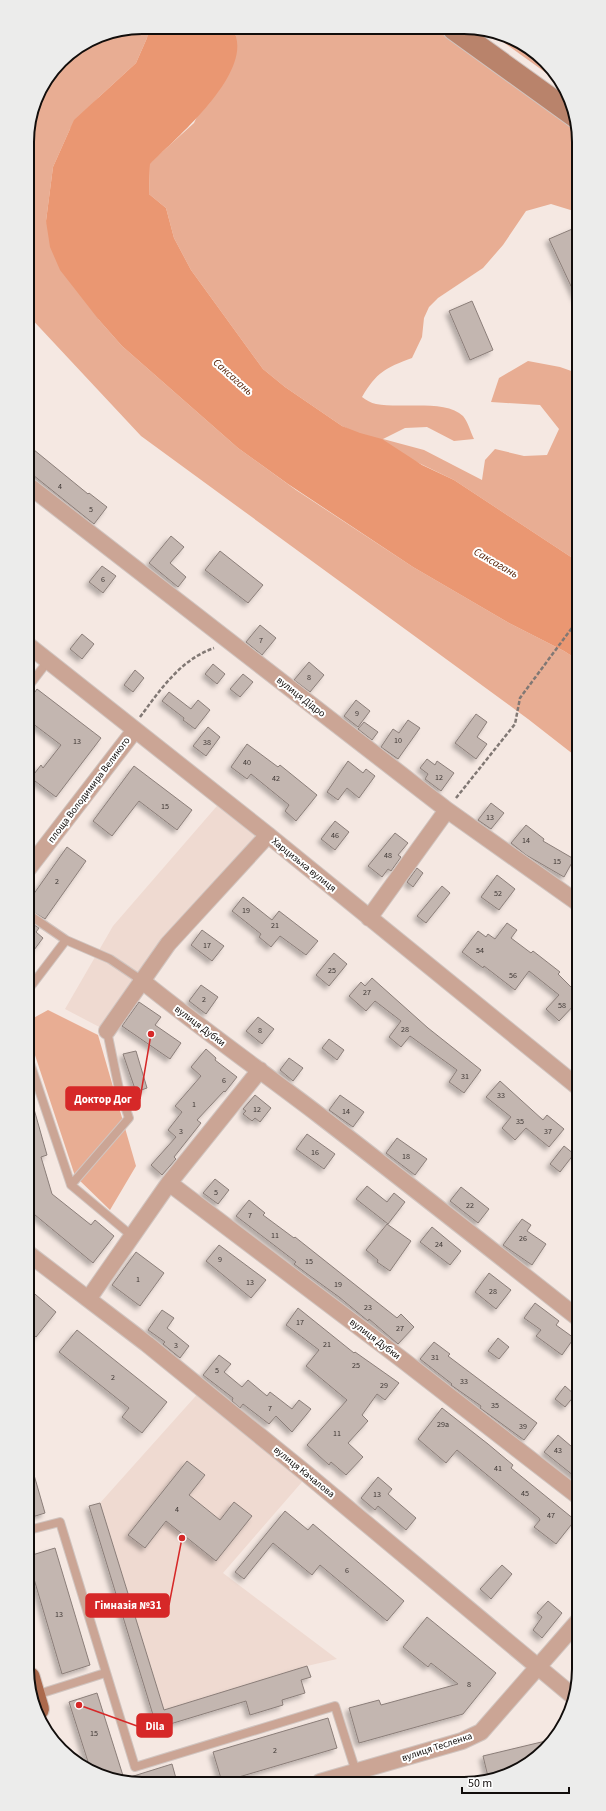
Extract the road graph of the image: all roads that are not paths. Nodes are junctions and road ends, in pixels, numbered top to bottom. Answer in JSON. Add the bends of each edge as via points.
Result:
{"nodes":[{"id":1,"x":461,"y":34,"type":"edge"},
{"id":2,"x":567,"y":111,"type":"edge"},
{"id":3,"x":34,"y":490,"type":"edge"},
{"id":4,"x":34,"y":650,"type":"edge"},
{"id":5,"x":48,"y":661,"type":"junction"},
{"id":6,"x":34,"y":679,"type":"edge"},
{"id":7,"x":135,"y":730,"type":"junction"},
{"id":8,"x":447,"y":810,"type":"junction"},
{"id":9,"x":268,"y":835,"type":"junction"},
{"id":10,"x":34,"y":861,"type":"edge"},
{"id":11,"x":572,"y":899,"type":"edge"},
{"id":12,"x":34,"y":918,"type":"edge"},
{"id":13,"x":369,"y":918,"type":"junction"},
{"id":14,"x":66,"y":940,"type":"junction"},
{"id":15,"x":141,"y":980,"type":"junction"},
{"id":16,"x":34,"y":982,"type":"edge"},
{"id":17,"x":107,"y":1031,"type":"joint"},
{"id":18,"x":260,"y":1070,"type":"junction"},
{"id":19,"x":34,"y":1075,"type":"edge"},
{"id":20,"x":572,"y":1082,"type":"edge"},
{"id":21,"x":169,"y":1183,"type":"junction"},
{"id":22,"x":71,"y":1185,"type":"junction"},
{"id":23,"x":132,"y":1236,"type":"junction"},
{"id":24,"x":34,"y":1258,"type":"edge"},
{"id":25,"x":89,"y":1298,"type":"junction"},
{"id":26,"x":572,"y":1313,"type":"edge"},
{"id":27,"x":572,"y":1492,"type":"edge"},
{"id":28,"x":34,"y":1529,"type":"edge"},
{"id":29,"x":572,"y":1628,"type":"edge"},
{"id":30,"x":538,"y":1667,"type":"junction"},
{"id":31,"x":105,"y":1673,"type":"junction"},
{"id":32,"x":37,"y":1693,"type":"edge"},
{"id":33,"x":569,"y":1693,"type":"edge"},
{"id":34,"x":356,"y":1772,"type":"junction"},
{"id":35,"x":338,"y":1777,"type":"edge"}],
"edges":[{"from":1,"to":2,"type":"street"},
{"from":3,"to":8,"type":"street","name":"вулиця Дідро"},
{"from":4,"to":5,"type":"street","name":"Харцизька вулиця"},
{"from":5,"to":6,"type":"lane"},
{"from":5,"to":7,"type":"street","name":"Харцизька вулиця"},
{"from":7,"to":9,"type":"street","name":"Харцизька вулиця"},
{"from":7,"to":10,"type":"street","name":"площа Володимира Великого"},
{"from":8,"to":11,"type":"street","name":"вулиця Дідро"},
{"from":8,"to":13,"type":"street"},
{"from":9,"to":13,"type":"street","name":"Харцизька вулиця"},
{"from":9,"to":15,"type":"street","via":[[168,944]]},
{"from":12,"to":14,"type":"lane"},
{"from":13,"to":20,"type":"street","name":"Харцизька вулиця"},
{"from":14,"to":15,"type":"lane","via":[[110,959]]},
{"from":14,"to":16,"type":"lane"},
{"from":15,"to":17,"type":"street"},
{"from":15,"to":18,"type":"street","name":"вулиця Дубки"},
{"from":17,"to":22,"type":"lane","via":[[129,1118]]},
{"from":18,"to":21,"type":"street"},
{"from":18,"to":26,"type":"street","name":"вулиця Дубки"},
{"from":19,"to":22,"type":"lane"},
{"from":21,"to":23,"type":"street"},
{"from":21,"to":27,"type":"street","name":"вулиця Дубки"},
{"from":22,"to":23,"type":"lane"},
{"from":23,"to":25,"type":"street"},
{"from":24,"to":25,"type":"street","name":"вулиця Качалова"},
{"from":25,"to":30,"type":"street","name":"вулиця Качалова","via":[[308,1475]]},
{"from":28,"to":31,"type":"lane","via":[[60,1522]]},
{"from":29,"to":30,"type":"street","name":"вулиця Тесленка"},
{"from":30,"to":33,"type":"street","name":"вулиця Качалова"},
{"from":30,"to":34,"type":"street","name":"вулиця Тесленка","via":[[481,1732],[462,1741]]},
{"from":31,"to":32,"type":"lane"},
{"from":31,"to":34,"type":"lane","via":[[135,1767],[335,1706]]},
{"from":34,"to":35,"type":"street","name":"вулиця Тесленка"}]}
